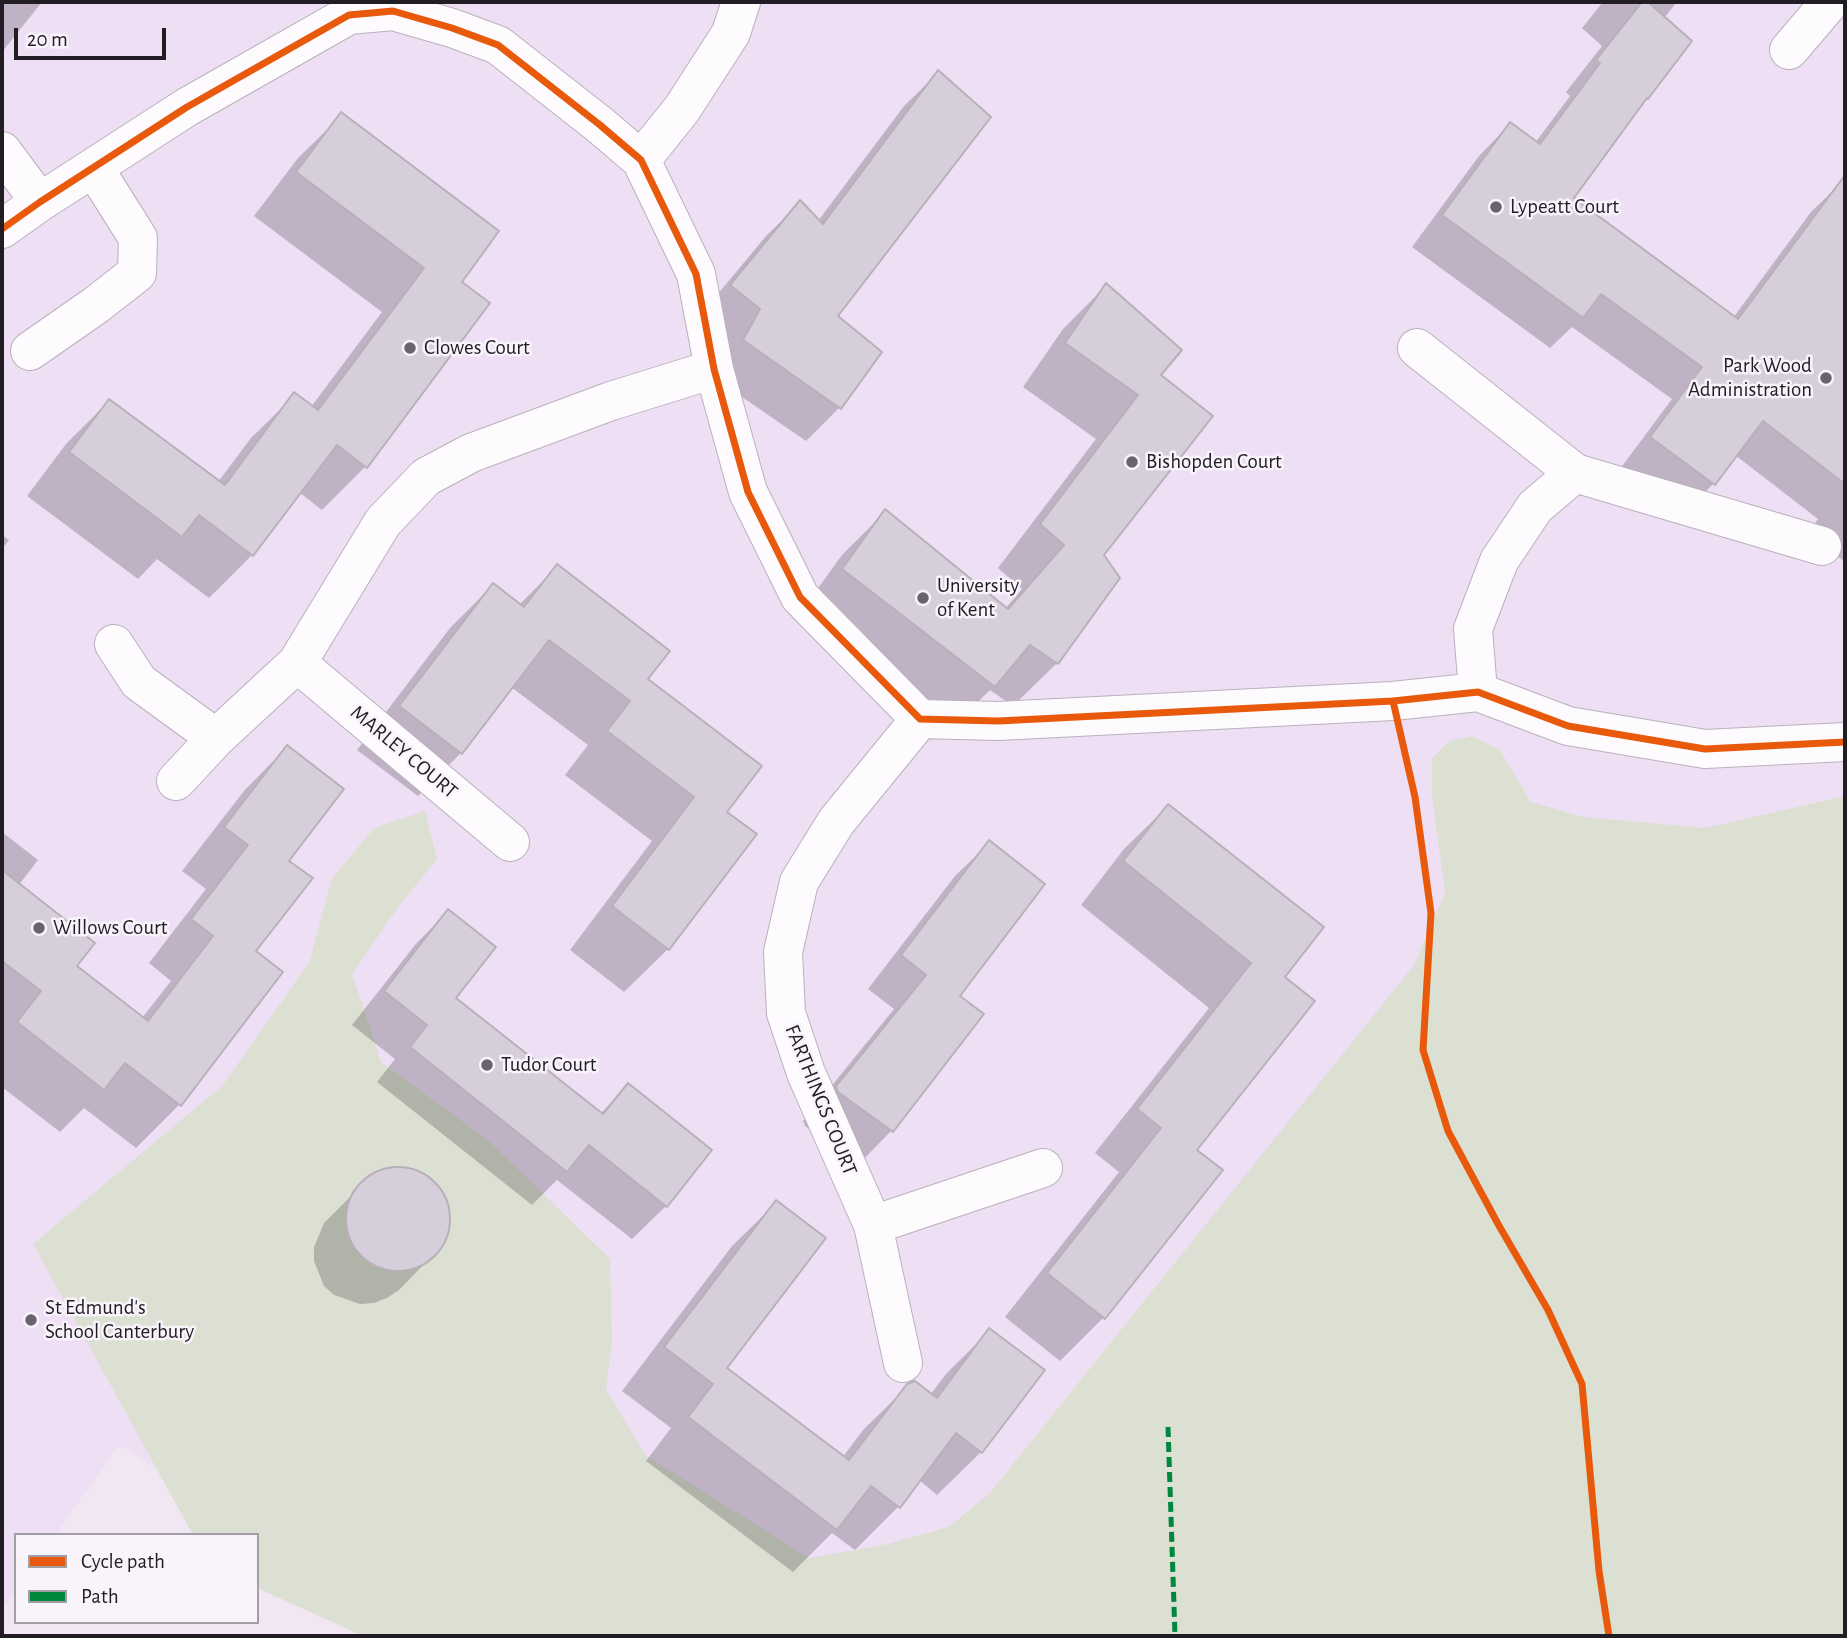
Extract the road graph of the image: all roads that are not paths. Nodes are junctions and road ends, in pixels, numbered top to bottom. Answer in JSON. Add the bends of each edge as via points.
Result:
{"nodes":[{"id":1,"x":741,"y":2,"type":"edge"},
{"id":2,"x":1830,"y":2,"type":"edge"},
{"id":3,"x":346,"y":8,"type":"edge"},
{"id":4,"x":1789,"y":50,"type":"dead end"},
{"id":5,"x":2,"y":152,"type":"edge"},
{"id":6,"x":641,"y":160,"type":"junction"},
{"id":7,"x":94,"y":167,"type":"junction"},
{"id":8,"x":40,"y":202,"type":"junction"},
{"id":9,"x":2,"y":229,"type":"edge"},
{"id":10,"x":1417,"y":348,"type":"dead end"},
{"id":11,"x":30,"y":351,"type":"dead end"},
{"id":12,"x":714,"y":369,"type":"junction"},
{"id":13,"x":1575,"y":473,"type":"junction"},
{"id":14,"x":1822,"y":546,"type":"dead end"},
{"id":15,"x":114,"y":644,"type":"dead end"},
{"id":16,"x":297,"y":663,"type":"junction"},
{"id":17,"x":1478,"y":692,"type":"junction"},
{"id":18,"x":920,"y":719,"type":"junction"},
{"id":19,"x":216,"y":738,"type":"junction"},
{"id":20,"x":1845,"y":742,"type":"edge"},
{"id":21,"x":176,"y":781,"type":"dead end"},
{"id":22,"x":510,"y":842,"type":"dead end"},
{"id":23,"x":1043,"y":1168,"type":"dead end"},
{"id":24,"x":873,"y":1225,"type":"junction"},
{"id":25,"x":904,"y":1363,"type":"dead end"}],
"edges":[{"from":1,"to":6,"type":"street","via":[[731,33],[682,109]]},
{"from":2,"to":4,"type":"street"},
{"from":3,"to":6,"type":"street","via":[[393,11],[498,45]]},
{"from":3,"to":7,"type":"street"},
{"from":5,"to":8,"type":"street"},
{"from":6,"to":12,"type":"street","via":[[696,274]]},
{"from":7,"to":8,"type":"street"},
{"from":7,"to":11,"type":"street","via":[[138,238],[137,273]]},
{"from":8,"to":9,"type":"street"},
{"from":10,"to":13,"type":"street"},
{"from":12,"to":16,"type":"street","via":[[471,453],[426,477],[383,522]]},
{"from":12,"to":18,"type":"street","via":[[748,492],[800,597]]},
{"from":13,"to":14,"type":"street"},
{"from":13,"to":17,"type":"street","via":[[1535,507],[1499,561],[1473,629]]},
{"from":15,"to":19,"type":"street","via":[[139,682]]},
{"from":16,"to":19,"type":"street"},
{"from":16,"to":22,"type":"street","name":"MARLEY COURT"},
{"from":17,"to":18,"type":"street","via":[[1393,701],[998,721]]},
{"from":17,"to":20,"type":"street","via":[[1568,726],[1705,749]]},
{"from":18,"to":24,"type":"street","name":"FARTHINGS COURT","via":[[836,822],[799,882],[783,952],[786,1013],[806,1073]]},
{"from":19,"to":21,"type":"street"},
{"from":23,"to":24,"type":"street"},
{"from":24,"to":25,"type":"street","name":"FARTHINGS COURT"}]}
